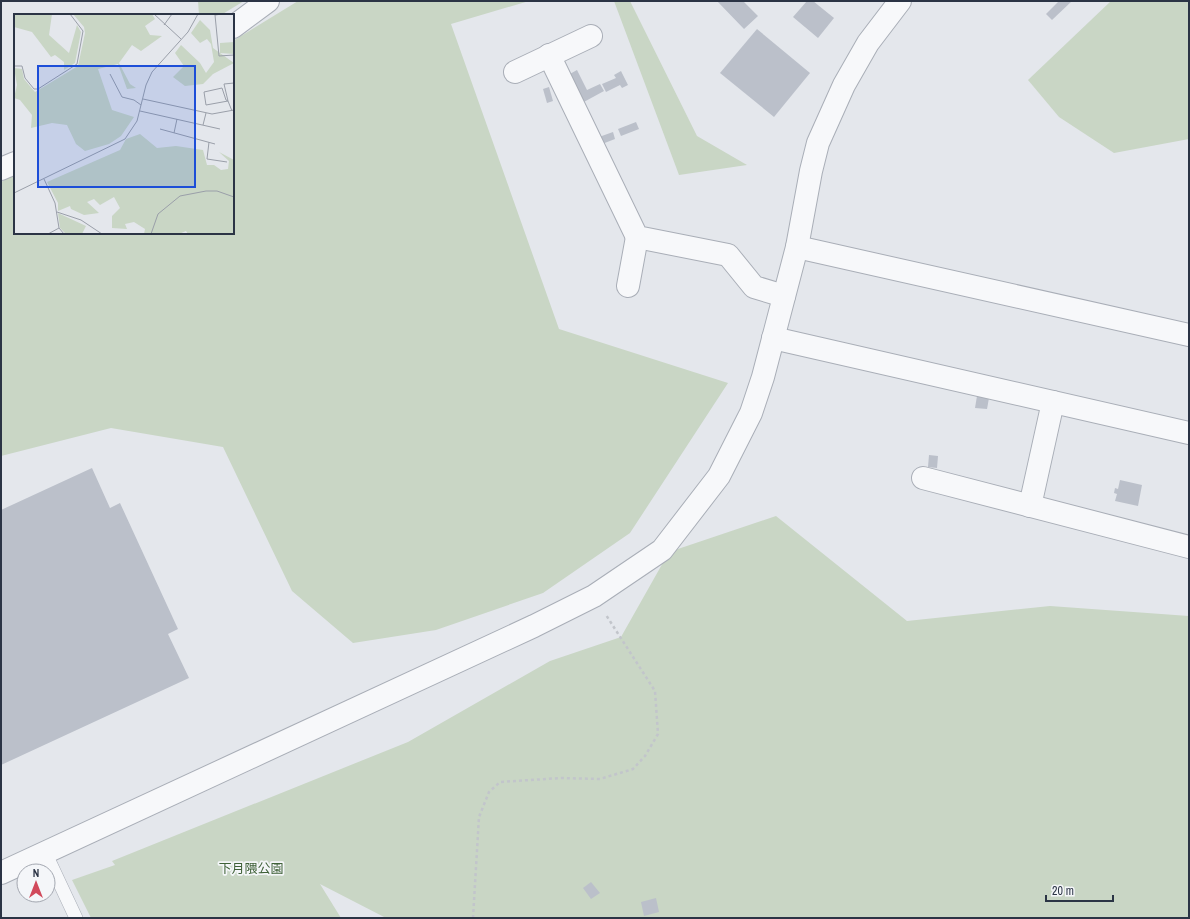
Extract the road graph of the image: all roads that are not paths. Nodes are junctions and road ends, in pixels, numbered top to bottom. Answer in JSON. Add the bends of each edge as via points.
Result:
{"nodes":[{"id":1,"x":268,"y":1,"type":"edge"},
{"id":2,"x":900,"y":1,"type":"edge"},
{"id":3,"x":234,"y":26,"type":"edge"},
{"id":4,"x":591,"y":36,"type":"dead end"},
{"id":5,"x":549,"y":55,"type":"junction"},
{"id":6,"x":515,"y":72,"type":"dead end"},
{"id":7,"x":14,"y":163,"type":"edge"},
{"id":8,"x":1,"y":169,"type":"edge"},
{"id":9,"x":637,"y":237,"type":"junction"},
{"id":10,"x":797,"y":247,"type":"junction"},
{"id":11,"x":628,"y":286,"type":"dead end"},
{"id":12,"x":784,"y":296,"type":"junction"},
{"id":13,"x":1189,"y":335,"type":"edge"},
{"id":14,"x":773,"y":338,"type":"junction"},
{"id":15,"x":1053,"y":402,"type":"junction"},
{"id":16,"x":1189,"y":433,"type":"edge"},
{"id":17,"x":923,"y":478,"type":"dead end"},
{"id":18,"x":1030,"y":506,"type":"junction"},
{"id":19,"x":1189,"y":547,"type":"edge"},
{"id":20,"x":45,"y":852,"type":"junction"},
{"id":21,"x":1,"y":873,"type":"edge"},
{"id":22,"x":76,"y":918,"type":"edge"}],
"edges":[{"from":1,"to":3,"type":"street"},
{"from":2,"to":10,"type":"street","via":[[868,43],[818,143]]},
{"from":4,"to":5,"type":"street"},
{"from":5,"to":6,"type":"street"},
{"from":5,"to":9,"type":"street"},
{"from":7,"to":8,"type":"street"},
{"from":9,"to":11,"type":"street"},
{"from":9,"to":12,"type":"street","via":[[728,255],[754,287]]},
{"from":10,"to":12,"type":"street"},
{"from":10,"to":13,"type":"street"},
{"from":12,"to":14,"type":"street"},
{"from":14,"to":15,"type":"street"},
{"from":14,"to":20,"type":"street","via":[[751,413],[718,476],[662,550],[594,596],[534,626]]},
{"from":15,"to":16,"type":"street"},
{"from":15,"to":18,"type":"street"},
{"from":17,"to":18,"type":"street"},
{"from":18,"to":19,"type":"street"},
{"from":20,"to":21,"type":"street"},
{"from":20,"to":22,"type":"lane"}]}
